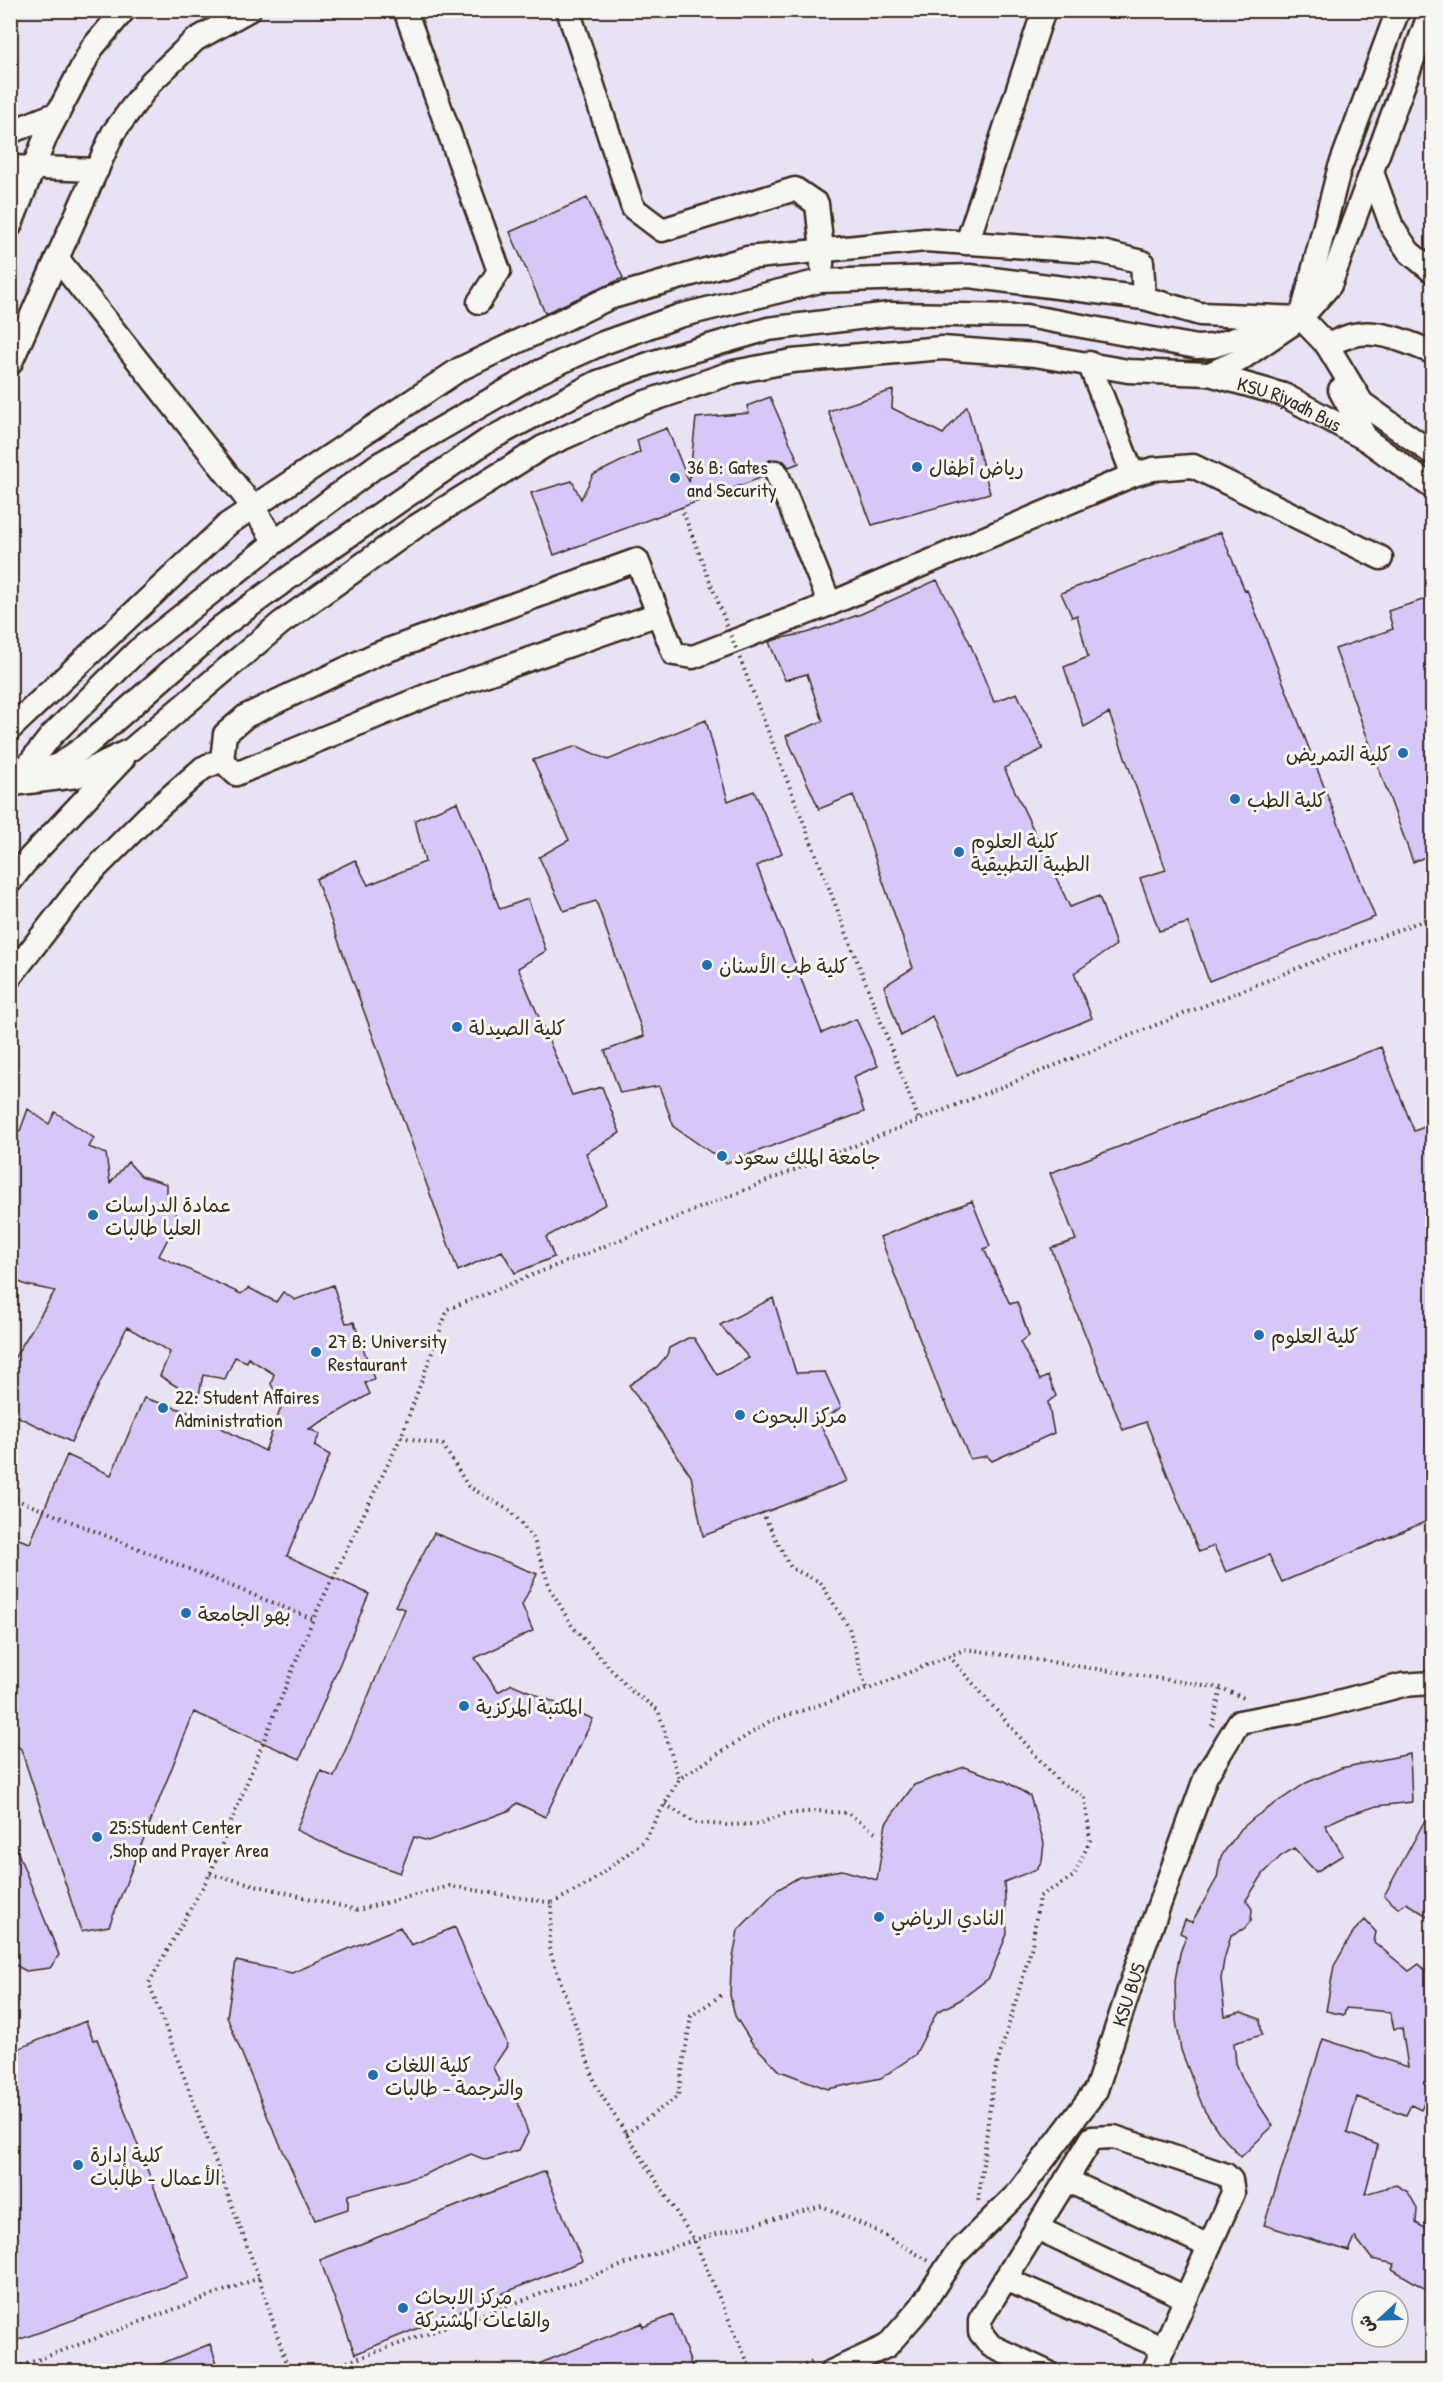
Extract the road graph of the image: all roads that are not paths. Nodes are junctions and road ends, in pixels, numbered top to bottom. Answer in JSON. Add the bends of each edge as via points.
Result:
{"nodes":[{"id":1,"x":124,"y":10,"type":"edge"},
{"id":2,"x":249,"y":10,"type":"edge"},
{"id":3,"x":405,"y":10,"type":"edge"},
{"id":4,"x":568,"y":10,"type":"edge"},
{"id":5,"x":1044,"y":10,"type":"edge"},
{"id":6,"x":1398,"y":10,"type":"edge"},
{"id":7,"x":1431,"y":10,"type":"edge"},
{"id":8,"x":58,"y":112,"type":"junction"},
{"id":9,"x":10,"y":132,"type":"edge"},
{"id":10,"x":10,"y":167,"type":"edge"},
{"id":11,"x":33,"y":168,"type":"junction"},
{"id":12,"x":97,"y":170,"type":"junction"},
{"id":13,"x":1372,"y":172,"type":"junction"},
{"id":14,"x":10,"y":226,"type":"edge"},
{"id":15,"x":967,"y":243,"type":"junction"},
{"id":16,"x":822,"y":250,"type":"junction"},
{"id":17,"x":57,"y":258,"type":"junction"},
{"id":18,"x":1432,"y":271,"type":"edge"},
{"id":19,"x":820,"y":281,"type":"junction"},
{"id":20,"x":1144,"y":298,"type":"junction"},
{"id":21,"x":479,"y":302,"type":"dead end"},
{"id":22,"x":1301,"y":318,"type":"junction"},
{"id":23,"x":1327,"y":345,"type":"junction"},
{"id":24,"x":1432,"y":352,"type":"edge"},
{"id":25,"x":1089,"y":363,"type":"junction"},
{"id":26,"x":10,"y":364,"type":"edge"},
{"id":27,"x":1209,"y":374,"type":"junction"},
{"id":28,"x":1367,"y":440,"type":"junction"},
{"id":29,"x":1432,"y":453,"type":"edge"},
{"id":30,"x":776,"y":472,"type":"dead end"},
{"id":31,"x":1133,"y":475,"type":"junction"},
{"id":32,"x":1432,"y":487,"type":"edge"},
{"id":33,"x":253,"y":507,"type":"junction"},
{"id":34,"x":275,"y":542,"type":"junction"},
{"id":35,"x":1381,"y":558,"type":"dead end"},
{"id":36,"x":830,"y":603,"type":"junction"},
{"id":37,"x":658,"y":614,"type":"junction"},
{"id":38,"x":10,"y":729,"type":"edge"},
{"id":39,"x":132,"y":749,"type":"junction"},
{"id":40,"x":222,"y":760,"type":"junction"},
{"id":41,"x":12,"y":785,"type":"edge"},
{"id":42,"x":10,"y":882,"type":"edge"},
{"id":43,"x":10,"y":977,"type":"edge"},
{"id":44,"x":1432,"y":1683,"type":"edge"},
{"id":45,"x":1066,"y":2180,"type":"junction"},
{"id":46,"x":1037,"y":2228,"type":"junction"},
{"id":47,"x":1209,"y":2246,"type":"junction"},
{"id":48,"x":1005,"y":2279,"type":"junction"},
{"id":49,"x":1186,"y":2298,"type":"junction"},
{"id":50,"x":1164,"y":2348,"type":"junction"},
{"id":51,"x":825,"y":2366,"type":"edge"},
{"id":52,"x":1047,"y":2372,"type":"edge"},
{"id":53,"x":1153,"y":2372,"type":"edge"}],
"edges":[{"from":1,"to":8,"type":"lane","via":[[92,48]]},
{"from":2,"to":12,"type":"lane","via":[[195,40],[151,82],[113,133]]},
{"from":3,"to":21,"type":"lane","via":[[499,271]]},
{"from":4,"to":16,"type":"lane","via":[[633,208],[662,230],[795,189],[818,204]]},
{"from":5,"to":15,"type":"lane"},
{"from":6,"to":22,"type":"lane","via":[[1339,170]]},
{"from":7,"to":13,"type":"lane"},
{"from":8,"to":9,"type":"lane"},
{"from":8,"to":11,"type":"lane"},
{"from":10,"to":11,"type":"lane"},
{"from":11,"to":12,"type":"lane"},
{"from":11,"to":14,"type":"lane"},
{"from":12,"to":17,"type":"lane"},
{"from":13,"to":18,"type":"lane","via":[[1392,227],[1409,252]]},
{"from":13,"to":22,"type":"lane","via":[[1330,285]]},
{"from":15,"to":16,"type":"lane","via":[[925,240]]},
{"from":15,"to":20,"type":"lane","via":[[1102,252],[1142,262]]},
{"from":16,"to":19,"type":"lane"},
{"from":16,"to":33,"type":"lane","via":[[747,258],[609,298],[460,369]]},
{"from":17,"to":26,"type":"lane"},
{"from":17,"to":33,"type":"lane"},
{"from":19,"to":20,"type":"lane","via":[[969,276]]},
{"from":19,"to":34,"type":"lane","via":[[679,316],[603,343],[539,372],[376,466]]},
{"from":20,"to":22,"type":"lane","via":[[1200,314]]},
{"from":22,"to":23,"type":"lane"},
{"from":22,"to":27,"type":"lane","via":[[1238,361]]},
{"from":22,"to":28,"type":"lane"},
{"from":22,"to":41,"type":"lane","via":[[1213,346],[1197,347],[1027,316],[890,314],[768,329],[598,382],[488,440],[316,558],[221,627],[87,745],[60,764]]},
{"from":23,"to":24,"type":"lane","via":[[1365,333]]},
{"from":23,"to":29,"type":"lane","via":[[1362,403]]},
{"from":25,"to":27,"type":"lane","via":[[1128,371]]},
{"from":25,"to":31,"type":"lane"},
{"from":25,"to":39,"type":"lane","via":[[942,348],[804,360],[734,372],[640,404],[543,447],[415,527],[281,623]]},
{"from":27,"to":28,"type":"lane","name":"KSU Riyadh Bus","via":[[1284,395]]},
{"from":28,"to":32,"type":"lane","name":"KSU Riyadh Bus"},
{"from":30,"to":36,"type":"lane"},
{"from":31,"to":35,"type":"lane","via":[[1193,466]]},
{"from":31,"to":36,"type":"lane"},
{"from":33,"to":34,"type":"lane"},
{"from":33,"to":38,"type":"lane","via":[[228,524]]},
{"from":34,"to":41,"type":"lane","via":[[137,651],[51,736]]},
{"from":36,"to":37,"type":"lane","via":[[693,657],[675,654]]},
{"from":37,"to":40,"type":"lane","via":[[433,693],[236,774]]},
{"from":37,"to":40,"type":"lane","via":[[637,560],[377,654],[246,716],[225,734]]},
{"from":39,"to":41,"type":"lane","via":[[76,776]]},
{"from":39,"to":42,"type":"lane"},
{"from":40,"to":43,"type":"lane","via":[[203,768],[89,874]]},
{"from":44,"to":51,"type":"lane","name":"KSU BUS","via":[[1402,1685],[1311,1709],[1239,1722],[1206,1776],[1096,2090],[1019,2192],[955,2255],[921,2307],[887,2346]]},
{"from":45,"to":46,"type":"lane"},
{"from":45,"to":47,"type":"lane"},
{"from":45,"to":47,"type":"lane","via":[[1092,2138],[1104,2136],[1226,2175],[1233,2193]]},
{"from":46,"to":48,"type":"lane"},
{"from":46,"to":49,"type":"lane"},
{"from":47,"to":49,"type":"lane"},
{"from":48,"to":50,"type":"lane"},
{"from":48,"to":52,"type":"lane","via":[[980,2320],[980,2332],[992,2346]]},
{"from":49,"to":50,"type":"lane"},
{"from":50,"to":53,"type":"lane"}]}
